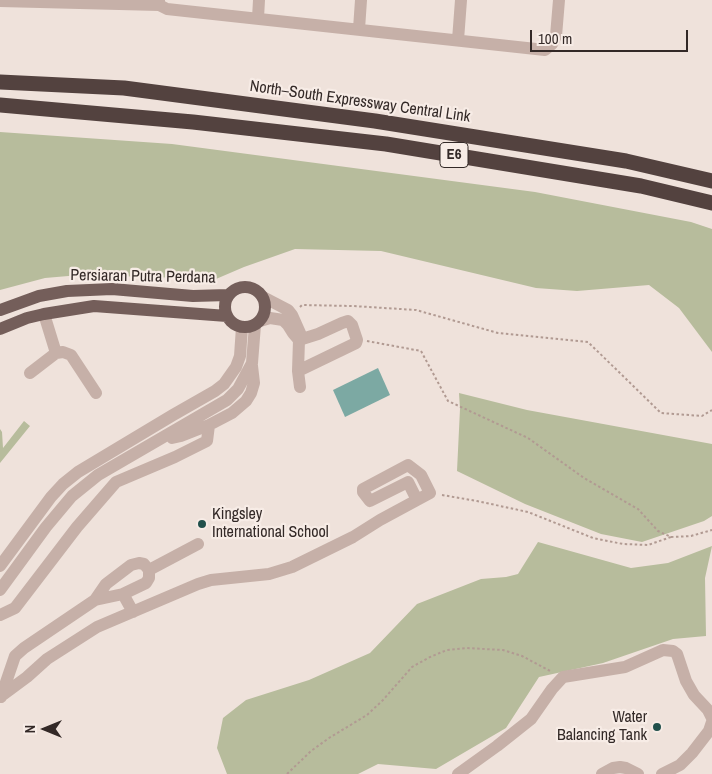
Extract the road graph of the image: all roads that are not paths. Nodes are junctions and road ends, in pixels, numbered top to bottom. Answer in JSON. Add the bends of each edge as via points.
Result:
{"nodes":[{"id":1,"x":259,"y":0,"type":"edge"},
{"id":2,"x":361,"y":0,"type":"edge"},
{"id":3,"x":461,"y":0,"type":"edge"},
{"id":4,"x":559,"y":0,"type":"edge"},
{"id":5,"x":0,"y":1,"type":"edge"},
{"id":6,"x":18,"y":1,"type":"edge"},
{"id":7,"x":159,"y":3,"type":"edge"},
{"id":8,"x":258,"y":18,"type":"junction"},
{"id":9,"x":360,"y":29,"type":"junction"},
{"id":10,"x":458,"y":40,"type":"junction"},
{"id":11,"x":0,"y":82,"type":"edge"},
{"id":12,"x":0,"y":105,"type":"edge"},
{"id":13,"x":712,"y":181,"type":"edge"},
{"id":14,"x":712,"y":203,"type":"edge"},
{"id":15,"x":228,"y":295,"type":"junction"},
{"id":16,"x":263,"y":297,"type":"junction"},
{"id":17,"x":0,"y":310,"type":"edge"},
{"id":18,"x":44,"y":314,"type":"junction"},
{"id":19,"x":227,"y":316,"type":"junction"},
{"id":20,"x":257,"y":323,"type":"junction"},
{"id":21,"x":242,"y":327,"type":"junction"},
{"id":22,"x":0,"y":329,"type":"edge"},
{"id":23,"x":299,"y":340,"type":"junction"},
{"id":24,"x":56,"y":353,"type":"junction"},
{"id":25,"x":252,"y":363,"type":"junction"},
{"id":26,"x":298,"y":371,"type":"junction"},
{"id":27,"x":30,"y":373,"type":"dead end"},
{"id":28,"x":300,"y":387,"type":"dead end"},
{"id":29,"x":96,"y":393,"type":"dead end"},
{"id":30,"x":210,"y":425,"type":"junction"},
{"id":31,"x":160,"y":440,"type":"junction"},
{"id":32,"x":421,"y":475,"type":"junction"},
{"id":33,"x":408,"y":482,"type":"junction"},
{"id":34,"x":417,"y":500,"type":"junction"},
{"id":35,"x":198,"y":544,"type":"dead end"},
{"id":36,"x":0,"y":566,"type":"edge"},
{"id":37,"x":149,"y":570,"type":"junction"},
{"id":38,"x":0,"y":590,"type":"edge"},
{"id":39,"x":123,"y":594,"type":"junction"},
{"id":40,"x":95,"y":600,"type":"junction"},
{"id":41,"x":133,"y":612,"type":"junction"},
{"id":42,"x":0,"y":616,"type":"edge"},
{"id":43,"x":0,"y":697,"type":"edge"},
{"id":44,"x":712,"y":718,"type":"edge"},
{"id":45,"x":712,"y":722,"type":"edge"},
{"id":46,"x":458,"y":774,"type":"edge"},
{"id":47,"x":602,"y":774,"type":"edge"},
{"id":48,"x":638,"y":774,"type":"edge"},
{"id":49,"x":662,"y":774,"type":"edge"}],
"edges":[{"from":1,"to":8,"type":"street"},
{"from":2,"to":9,"type":"street"},
{"from":3,"to":10,"type":"street"},
{"from":4,"to":10,"type":"street","via":[[556,36],[545,50]]},
{"from":5,"to":6,"type":"street"},
{"from":6,"to":7,"type":"street"},
{"from":7,"to":8,"type":"street","via":[[167,9]]},
{"from":8,"to":9,"type":"street"},
{"from":9,"to":10,"type":"street"},
{"from":11,"to":13,"type":"highway","name":"North–South Expressway Central Link","number":"E6","via":[[124,88],[376,121],[616,159]]},
{"from":12,"to":14,"type":"highway","number":"E6","via":[[386,144],[641,186]]},
{"from":15,"to":16,"type":"main road","via":[[246,286],[259,291]]},
{"from":15,"to":17,"type":"main road","name":"Persiaran Putra Perdana","via":[[67,290],[38,296]]},
{"from":15,"to":19,"type":"main road","via":[[225,305]]},
{"from":16,"to":20,"type":"main road","via":[[265,312]]},
{"from":16,"to":23,"type":"street","via":[[288,310],[297,324]]},
{"from":18,"to":19,"type":"main road","name":"Persiaran Putra Perdana","via":[[94,306]]},
{"from":18,"to":22,"type":"main road","name":"Persiaran Putra Perdana"},
{"from":18,"to":24,"type":"street"},
{"from":19,"to":21,"type":"main road"},
{"from":20,"to":21,"type":"main road"},
{"from":20,"to":23,"type":"street","via":[[270,318],[283,320]]},
{"from":20,"to":25,"type":"street"},
{"from":21,"to":36,"type":"street","via":[[240,356],[224,384],[85,467],[63,484]]},
{"from":23,"to":26,"type":"street"},
{"from":23,"to":26,"type":"street","via":[[348,322],[357,340],[353,346]]},
{"from":24,"to":27,"type":"street"},
{"from":24,"to":29,"type":"street","via":[[71,355]]},
{"from":25,"to":30,"type":"street","via":[[254,383],[246,401]]},
{"from":25,"to":31,"type":"street","via":[[238,389],[227,400]]},
{"from":26,"to":28,"type":"street"},
{"from":30,"to":31,"type":"street"},
{"from":30,"to":42,"type":"street","via":[[207,441],[116,482],[15,608]]},
{"from":31,"to":38,"type":"street","via":[[98,475],[72,496]]},
{"from":32,"to":33,"type":"street"},
{"from":32,"to":33,"type":"street","via":[[408,465],[363,489],[363,492],[370,501]]},
{"from":32,"to":34,"type":"street","via":[[430,494]]},
{"from":33,"to":34,"type":"street"},
{"from":34,"to":41,"type":"street","via":[[292,567],[269,574],[211,580]]},
{"from":35,"to":37,"type":"street"},
{"from":37,"to":39,"type":"street","via":[[146,584]]},
{"from":37,"to":40,"type":"street","via":[[144,564],[131,566],[106,584]]},
{"from":39,"to":40,"type":"street"},
{"from":39,"to":41,"type":"street"},
{"from":40,"to":43,"type":"street","via":[[15,656]]},
{"from":41,"to":43,"type":"street","via":[[97,627],[46,659]]},
{"from":44,"to":46,"type":"street","via":[[686,681],[678,654],[663,650],[625,667],[563,678],[531,719]]},
{"from":45,"to":49,"type":"street","via":[[692,753]]},
{"from":47,"to":48,"type":"street","via":[[620,767]]}]}
